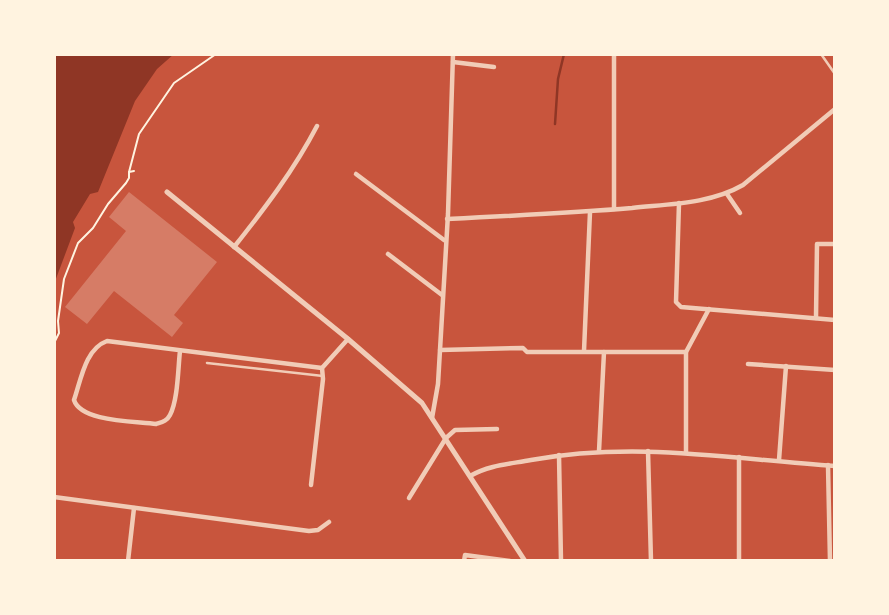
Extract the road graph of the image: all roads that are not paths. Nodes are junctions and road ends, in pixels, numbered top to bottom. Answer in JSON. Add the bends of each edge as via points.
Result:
{"nodes":[{"id":1,"x":453,"y":54,"type":"edge"},
{"id":2,"x":614,"y":54,"type":"edge"},
{"id":3,"x":821,"y":54,"type":"edge"},
{"id":4,"x":453,"y":62,"type":"junction"},
{"id":5,"x":494,"y":67,"type":"dead end"},
{"id":6,"x":835,"y":74,"type":"edge"},
{"id":7,"x":835,"y":109,"type":"edge"},
{"id":8,"x":317,"y":126,"type":"dead end"},
{"id":9,"x":356,"y":174,"type":"dead end"},
{"id":10,"x":167,"y":192,"type":"dead end"},
{"id":11,"x":727,"y":194,"type":"junction"},
{"id":12,"x":679,"y":204,"type":"junction"},
{"id":13,"x":614,"y":209,"type":"junction"},
{"id":14,"x":590,"y":212,"type":"junction"},
{"id":15,"x":740,"y":214,"type":"dead end"},
{"id":16,"x":447,"y":219,"type":"junction"},
{"id":17,"x":444,"y":241,"type":"junction"},
{"id":18,"x":835,"y":244,"type":"edge"},
{"id":19,"x":233,"y":247,"type":"junction"},
{"id":20,"x":388,"y":254,"type":"dead end"},
{"id":21,"x":442,"y":296,"type":"junction"},
{"id":22,"x":709,"y":309,"type":"junction"},
{"id":23,"x":816,"y":318,"type":"junction"},
{"id":24,"x":835,"y":320,"type":"edge"},
{"id":25,"x":348,"y":339,"type":"junction"},
{"id":26,"x":440,"y":350,"type":"junction"},
{"id":27,"x":180,"y":351,"type":"junction"},
{"id":28,"x":584,"y":351,"type":"junction"},
{"id":29,"x":604,"y":352,"type":"junction"},
{"id":30,"x":686,"y":352,"type":"junction"},
{"id":31,"x":207,"y":363,"type":"dead end"},
{"id":32,"x":748,"y":364,"type":"dead end"},
{"id":33,"x":786,"y":366,"type":"junction"},
{"id":34,"x":322,"y":368,"type":"junction"},
{"id":35,"x":835,"y":370,"type":"edge"},
{"id":36,"x":323,"y":376,"type":"junction"},
{"id":37,"x":432,"y":418,"type":"junction"},
{"id":38,"x":497,"y":429,"type":"dead end"},
{"id":39,"x":446,"y":438,"type":"junction"},
{"id":40,"x":599,"y":451,"type":"junction"},
{"id":41,"x":648,"y":451,"type":"junction"},
{"id":42,"x":686,"y":452,"type":"junction"},
{"id":43,"x":559,"y":455,"type":"junction"},
{"id":44,"x":739,"y":457,"type":"junction"},
{"id":45,"x":779,"y":460,"type":"junction"},
{"id":46,"x":828,"y":465,"type":"junction"},
{"id":47,"x":835,"y":466,"type":"edge"},
{"id":48,"x":470,"y":476,"type":"junction"},
{"id":49,"x":311,"y":485,"type":"dead end"},
{"id":50,"x":54,"y":497,"type":"edge"},
{"id":51,"x":409,"y":498,"type":"dead end"},
{"id":52,"x":134,"y":508,"type":"junction"},
{"id":53,"x":329,"y":522,"type":"dead end"},
{"id":54,"x":128,"y":561,"type":"edge"},
{"id":55,"x":464,"y":561,"type":"edge"},
{"id":56,"x":510,"y":561,"type":"edge"},
{"id":57,"x":526,"y":561,"type":"edge"},
{"id":58,"x":561,"y":561,"type":"edge"},
{"id":59,"x":651,"y":561,"type":"edge"},
{"id":60,"x":739,"y":561,"type":"edge"},
{"id":61,"x":830,"y":561,"type":"edge"}],
"edges":[{"from":1,"to":4,"type":"street"},
{"from":2,"to":13,"type":"street"},
{"from":3,"to":6,"type":"lane"},
{"from":4,"to":5,"type":"street"},
{"from":4,"to":16,"type":"street"},
{"from":7,"to":11,"type":"street"},
{"from":8,"to":19,"type":"street","via":[[278,191]]},
{"from":9,"to":17,"type":"street"},
{"from":10,"to":19,"type":"street"},
{"from":11,"to":12,"type":"street"},
{"from":11,"to":15,"type":"street"},
{"from":12,"to":13,"type":"street"},
{"from":12,"to":22,"type":"street","via":[[676,302],[681,307]]},
{"from":13,"to":14,"type":"street"},
{"from":14,"to":16,"type":"street"},
{"from":14,"to":28,"type":"street"},
{"from":16,"to":17,"type":"street"},
{"from":17,"to":21,"type":"street"},
{"from":18,"to":23,"type":"street","via":[[817,244]]},
{"from":19,"to":25,"type":"street"},
{"from":20,"to":21,"type":"street"},
{"from":21,"to":26,"type":"street"},
{"from":22,"to":23,"type":"street"},
{"from":22,"to":30,"type":"street"},
{"from":23,"to":24,"type":"street"},
{"from":25,"to":34,"type":"street"},
{"from":25,"to":37,"type":"street","via":[[406,387]]},
{"from":26,"to":28,"type":"street"},
{"from":26,"to":37,"type":"street"},
{"from":27,"to":27,"type":"street","via":[[107,341],[97,345],[74,400],[76,407],[89,415],[164,422],[173,406]]},
{"from":27,"to":34,"type":"street"},
{"from":28,"to":29,"type":"street"},
{"from":29,"to":30,"type":"street"},
{"from":29,"to":40,"type":"street"},
{"from":30,"to":42,"type":"street"},
{"from":31,"to":36,"type":"lane"},
{"from":32,"to":33,"type":"street"},
{"from":33,"to":35,"type":"street"},
{"from":33,"to":45,"type":"street"},
{"from":34,"to":36,"type":"street"},
{"from":36,"to":49,"type":"street"},
{"from":37,"to":39,"type":"street"},
{"from":38,"to":39,"type":"street","via":[[455,430]]},
{"from":39,"to":48,"type":"street"},
{"from":39,"to":51,"type":"street"},
{"from":40,"to":41,"type":"street"},
{"from":40,"to":43,"type":"street"},
{"from":41,"to":42,"type":"street"},
{"from":41,"to":59,"type":"street"},
{"from":42,"to":44,"type":"street"},
{"from":43,"to":48,"type":"street","via":[[481,469]]},
{"from":43,"to":58,"type":"street"},
{"from":44,"to":45,"type":"street"},
{"from":44,"to":60,"type":"street"},
{"from":45,"to":46,"type":"street"},
{"from":46,"to":47,"type":"street"},
{"from":46,"to":61,"type":"street"},
{"from":48,"to":57,"type":"street"},
{"from":50,"to":52,"type":"street"},
{"from":52,"to":53,"type":"street","via":[[309,531]]},
{"from":52,"to":54,"type":"street"},
{"from":55,"to":56,"type":"street","via":[[465,555]]}]}
